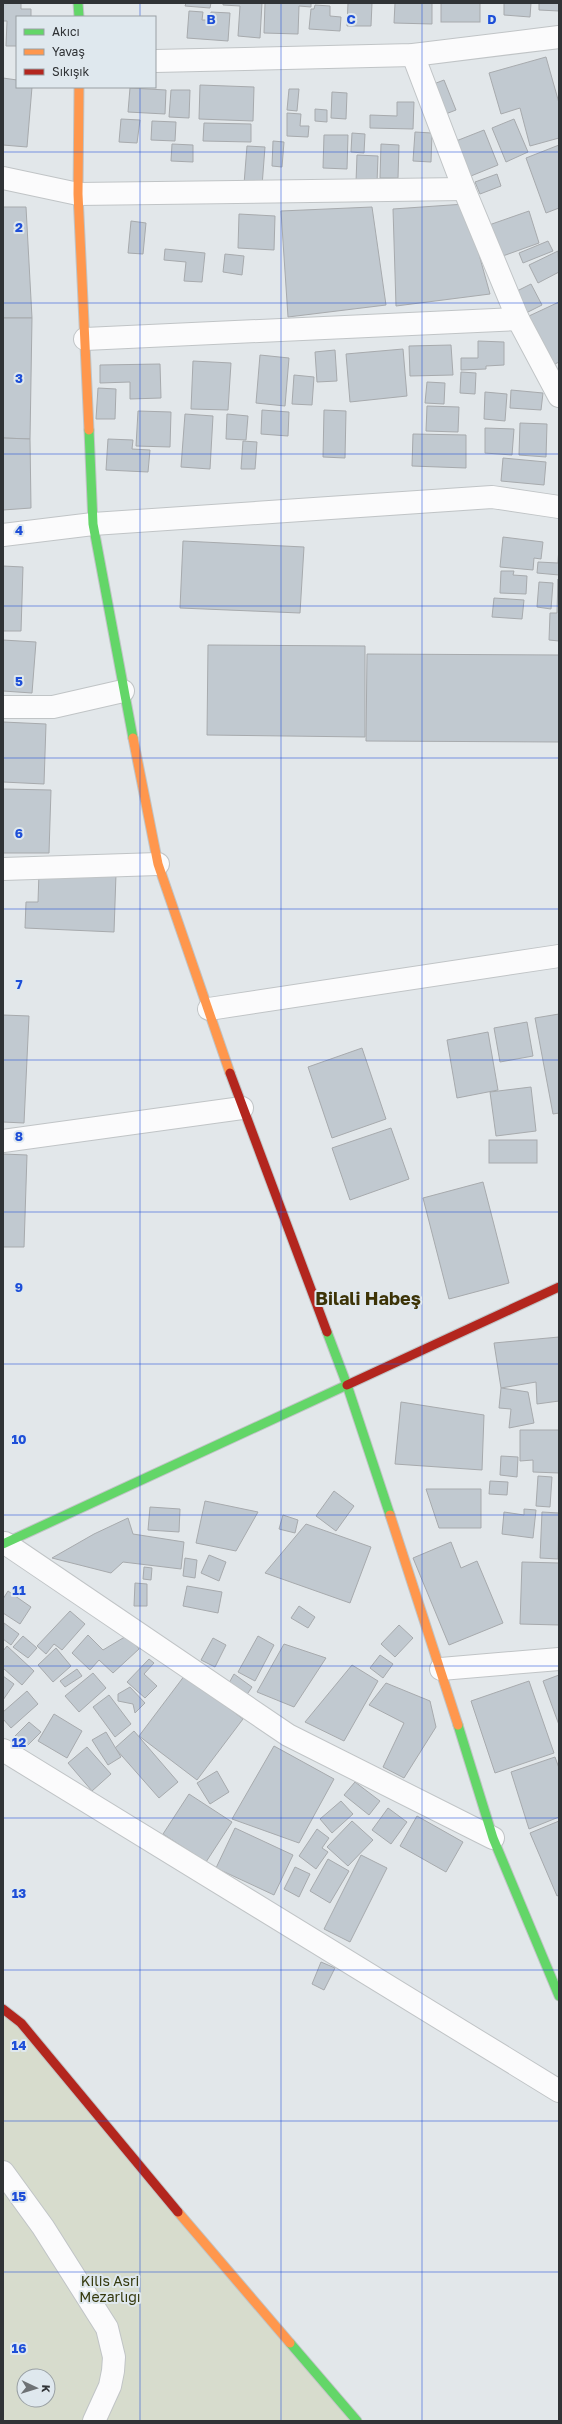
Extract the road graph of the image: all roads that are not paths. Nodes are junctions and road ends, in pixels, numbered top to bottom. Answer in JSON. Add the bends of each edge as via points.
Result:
{"nodes":[{"id":1,"x":78,"y":3,"type":"edge"},
{"id":2,"x":79,"y":16,"type":"edge"},
{"id":3,"x":559,"y":37,"type":"edge"},
{"id":4,"x":413,"y":55,"type":"junction"},
{"id":5,"x":156,"y":62,"type":"edge"},
{"id":6,"x":80,"y":88,"type":"edge"},
{"id":7,"x":3,"y":178,"type":"edge"},
{"id":8,"x":464,"y":189,"type":"junction"},
{"id":9,"x":78,"y":194,"type":"junction"},
{"id":10,"x":518,"y":319,"type":"junction"},
{"id":11,"x":85,"y":339,"type":"junction"},
{"id":12,"x":559,"y":396,"type":"edge"},
{"id":13,"x":559,"y":507,"type":"edge"},
{"id":14,"x":93,"y":524,"type":"junction"},
{"id":15,"x":3,"y":534,"type":"edge"},
{"id":16,"x":123,"y":691,"type":"junction"},
{"id":17,"x":3,"y":707,"type":"edge"},
{"id":18,"x":158,"y":864,"type":"junction"},
{"id":19,"x":3,"y":869,"type":"edge"},
{"id":20,"x":559,"y":956,"type":"edge"},
{"id":21,"x":209,"y":1009,"type":"junction"},
{"id":22,"x":242,"y":1108,"type":"junction"},
{"id":23,"x":3,"y":1141,"type":"edge"},
{"id":24,"x":559,"y":1287,"type":"edge"},
{"id":25,"x":347,"y":1385,"type":"junction"},
{"id":26,"x":4,"y":1544,"type":"edge"},
{"id":27,"x":559,"y":1658,"type":"edge"},
{"id":28,"x":441,"y":1669,"type":"junction"},
{"id":29,"x":3,"y":1750,"type":"edge"},
{"id":30,"x":493,"y":1838,"type":"junction"},
{"id":31,"x":559,"y":1996,"type":"edge"},
{"id":32,"x":3,"y":2009,"type":"edge"},
{"id":33,"x":559,"y":2090,"type":"edge"},
{"id":34,"x":3,"y":2172,"type":"edge"},
{"id":35,"x":94,"y":2421,"type":"edge"},
{"id":36,"x":357,"y":2421,"type":"edge"}],
"edges":[{"from":1,"to":2,"type":"street"},
{"from":3,"to":4,"type":"street"},
{"from":4,"to":5,"type":"street"},
{"from":4,"to":8,"type":"street"},
{"from":6,"to":9,"type":"street"},
{"from":7,"to":9,"type":"street"},
{"from":8,"to":9,"type":"street"},
{"from":8,"to":10,"type":"street"},
{"from":9,"to":11,"type":"street"},
{"from":10,"to":11,"type":"street"},
{"from":10,"to":12,"type":"street"},
{"from":11,"to":14,"type":"street"},
{"from":13,"to":14,"type":"street","via":[[492,497]]},
{"from":14,"to":15,"type":"street"},
{"from":14,"to":16,"type":"street"},
{"from":16,"to":17,"type":"street","via":[[53,707]]},
{"from":16,"to":18,"type":"street"},
{"from":18,"to":19,"type":"street"},
{"from":18,"to":21,"type":"street"},
{"from":20,"to":21,"type":"street"},
{"from":21,"to":22,"type":"street"},
{"from":22,"to":23,"type":"street"},
{"from":22,"to":25,"type":"street"},
{"from":24,"to":25,"type":"street"},
{"from":25,"to":26,"type":"street"},
{"from":25,"to":28,"type":"street"},
{"from":26,"to":30,"type":"street","via":[[288,1734]]},
{"from":27,"to":28,"type":"street"},
{"from":28,"to":30,"type":"street"},
{"from":29,"to":33,"type":"street"},
{"from":30,"to":31,"type":"street"},
{"from":32,"to":36,"type":"street","via":[[21,2023],[235,2280]]},
{"from":34,"to":35,"type":"street","via":[[43,2227],[107,2328],[114,2357],[112,2372],[110,2386]]}]}
